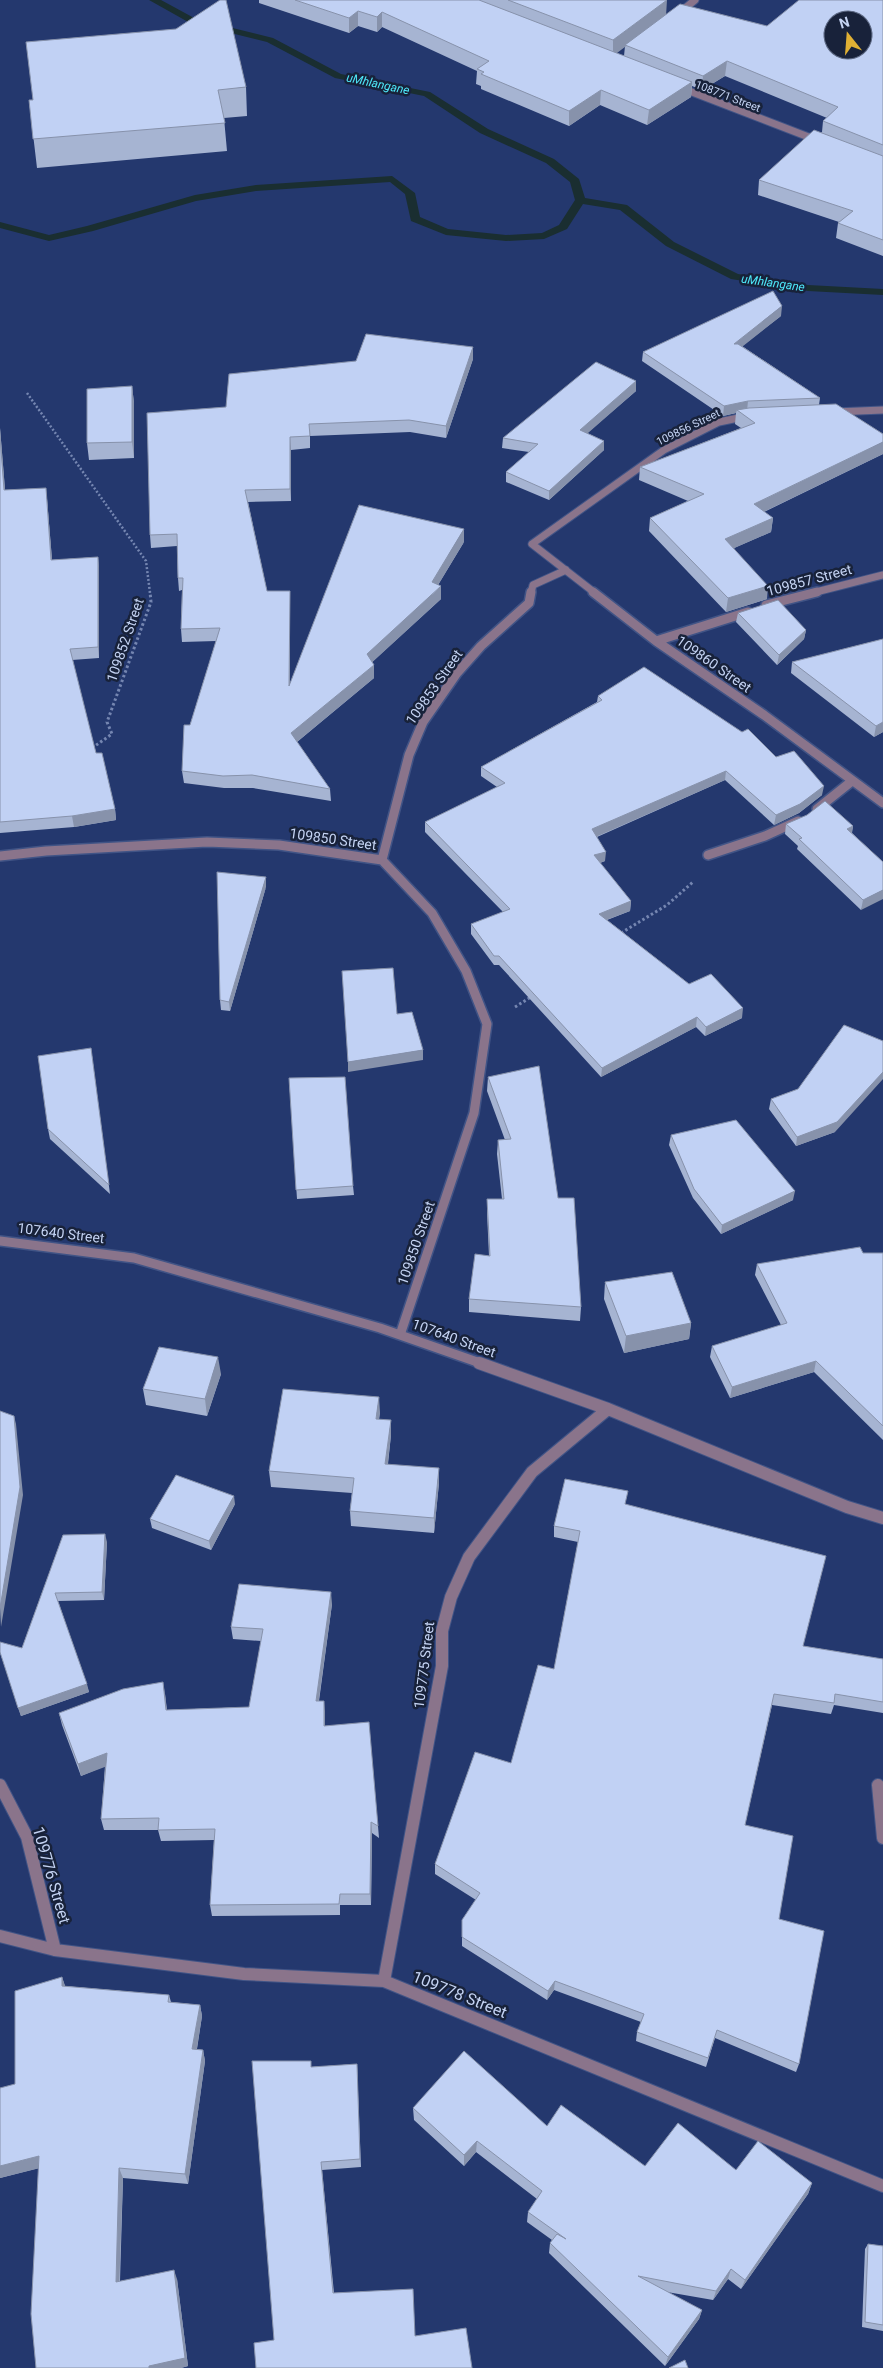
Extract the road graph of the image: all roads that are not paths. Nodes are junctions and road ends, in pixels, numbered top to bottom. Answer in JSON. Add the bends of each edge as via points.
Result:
{"nodes":[{"id":1,"x":695,"y":0,"type":"edge"},
{"id":2,"x":673,"y":18,"type":"edge"},
{"id":3,"x":674,"y":86,"type":"edge"},
{"id":4,"x":828,"y":145,"type":"edge"},
{"id":5,"x":883,"y":410,"type":"edge"},
{"id":6,"x":827,"y":412,"type":"edge"},
{"id":7,"x":756,"y":416,"type":"edge"},
{"id":8,"x":532,"y":544,"type":"joint"},
{"id":9,"x":566,"y":570,"type":"junction"},
{"id":10,"x":883,"y":575,"type":"edge"},
{"id":11,"x":656,"y":641,"type":"junction"},
{"id":12,"x":852,"y":781,"type":"junction"},
{"id":13,"x":883,"y":803,"type":"edge"},
{"id":14,"x":708,"y":855,"type":"road end"},
{"id":15,"x":0,"y":856,"type":"edge"},
{"id":16,"x":382,"y":860,"type":"junction"},
{"id":17,"x":0,"y":1241,"type":"edge"},
{"id":18,"x":400,"y":1335,"type":"junction"},
{"id":19,"x":608,"y":1409,"type":"junction"},
{"id":20,"x":883,"y":1518,"type":"edge"},
{"id":21,"x":0,"y":1784,"type":"edge"},
{"id":22,"x":878,"y":1785,"type":"dead end"},
{"id":23,"x":883,"y":1838,"type":"edge"},
{"id":24,"x":0,"y":1936,"type":"edge"},
{"id":25,"x":55,"y":1950,"type":"junction"},
{"id":26,"x":384,"y":1980,"type":"junction"},
{"id":27,"x":883,"y":2186,"type":"edge"}],
"edges":[{"from":1,"to":2,"type":"street"},
{"from":3,"to":4,"type":"street","name":"108771 Street"},
{"from":5,"to":6,"type":"street"},
{"from":7,"to":8,"type":"street","name":"109856 Street","via":[[719,422],[664,450]]},
{"from":8,"to":9,"type":"street","name":"109860 Street"},
{"from":9,"to":11,"type":"street","name":"109860 Street"},
{"from":9,"to":16,"type":"street","name":"109853 Street","via":[[533,585],[528,603],[457,673],[423,722],[409,755]]},
{"from":10,"to":11,"type":"street","name":"109857 Street","via":[[798,595]]},
{"from":11,"to":12,"type":"street","name":"109860 Street","via":[[764,715]]},
{"from":12,"to":13,"type":"street","name":"109860 Street"},
{"from":12,"to":14,"type":"street","via":[[802,819],[765,836]]},
{"from":15,"to":16,"type":"street","name":"109850 Street","via":[[207,842],[279,845]]},
{"from":16,"to":18,"type":"street","name":"109850 Street","via":[[432,913],[466,971],[487,1024],[474,1113]]},
{"from":17,"to":18,"type":"street","name":"107640 Street","via":[[134,1258]]},
{"from":18,"to":19,"type":"street","name":"107640 Street"},
{"from":19,"to":20,"type":"street","name":"107640 Street","via":[[847,1508]]},
{"from":19,"to":26,"type":"street","name":"109775 Street","via":[[532,1472],[469,1558],[450,1597],[442,1631],[442,1666]]},
{"from":21,"to":25,"type":"street","name":"109776 Street","via":[[27,1837]]},
{"from":22,"to":23,"type":"street"},
{"from":24,"to":25,"type":"street","name":"109778 Street"},
{"from":25,"to":26,"type":"street","name":"109778 Street","via":[[244,1974]]},
{"from":26,"to":27,"type":"street","name":"109778 Street"}]}
